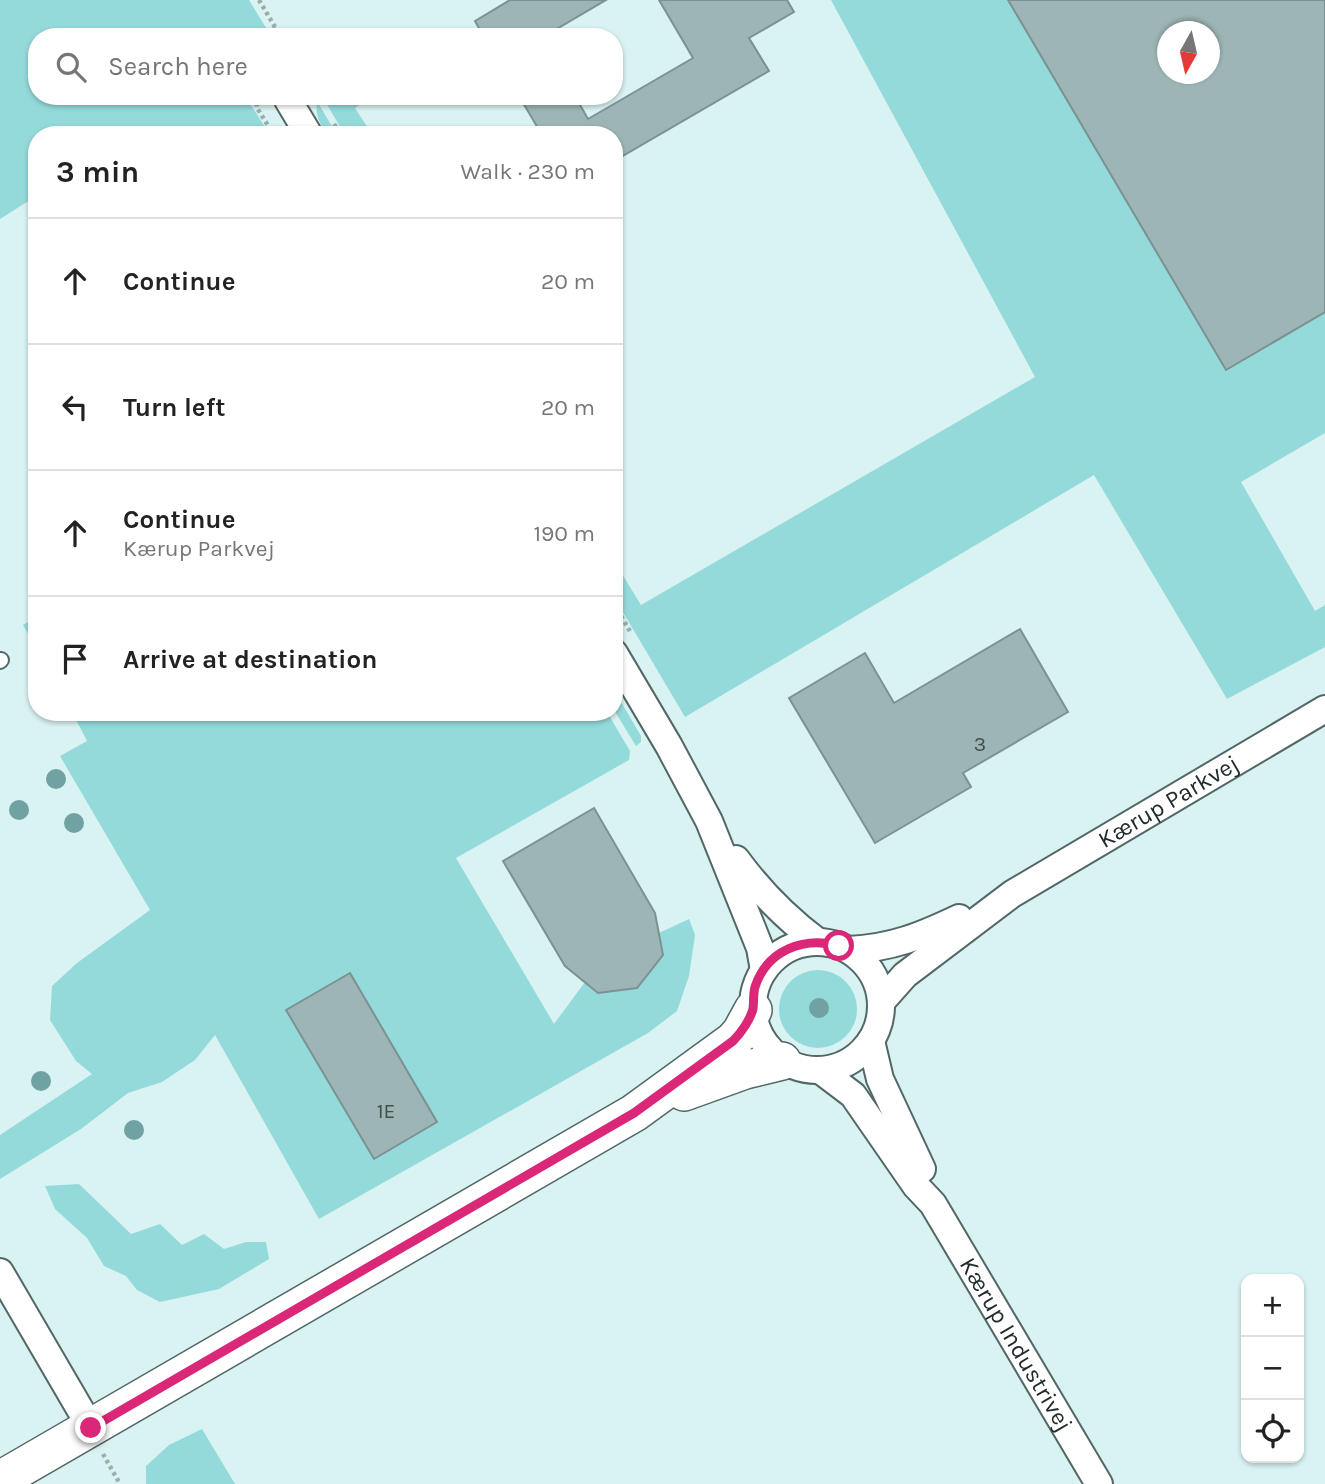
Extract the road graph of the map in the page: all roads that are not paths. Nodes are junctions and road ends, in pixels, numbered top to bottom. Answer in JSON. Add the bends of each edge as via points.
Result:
{"nodes":[{"id":1,"x":294,"y":105,"type":"edge"},
{"id":2,"x":305,"y":126,"type":"edge"},
{"id":3,"x":623,"y":668,"type":"edge"},
{"id":4,"x":1325,"y":709,"type":"edge"},
{"id":5,"x":709,"y":821,"type":"junction"},
{"id":6,"x":1012,"y":894,"type":"junction"},
{"id":7,"x":818,"y":942,"type":"junction"},
{"id":8,"x":849,"y":950,"type":"junction"},
{"id":9,"x":764,"y":970,"type":"junction"},
{"id":10,"x":881,"y":1002,"type":"junction"},
{"id":11,"x":752,"y":1010,"type":"junction"},
{"id":12,"x":871,"y":1041,"type":"junction"},
{"id":13,"x":782,"y":1060,"type":"junction"},
{"id":14,"x":820,"y":1070,"type":"junction"},
{"id":15,"x":634,"y":1113,"type":"junction"},
{"id":16,"x":933,"y":1204,"type":"junction"},
{"id":17,"x":0,"y":1272,"type":"edge"},
{"id":18,"x":91,"y":1428,"type":"junction"},
{"id":19,"x":0,"y":1480,"type":"edge"},
{"id":20,"x":1098,"y":1484,"type":"edge"}],
"edges":[{"from":1,"to":2,"type":"street"},
{"from":3,"to":5,"type":"street"},
{"from":4,"to":6,"type":"street","name":"Kærup Parkvej"},
{"from":5,"to":7,"type":"street","via":[[759,890]]},
{"from":5,"to":9,"type":"street","via":[[760,948]]},
{"from":6,"to":8,"type":"street","name":"Kærup Parkvej","via":[[916,937],[878,949]]},
{"from":6,"to":10,"type":"street","name":"Kærup Parkvej","via":[[905,975]]},
{"from":7,"to":8,"type":"street"},
{"from":7,"to":9,"type":"street","via":[[787,949]]},
{"from":8,"to":10,"type":"street","via":[[872,973]]},
{"from":9,"to":11,"type":"street"},
{"from":10,"to":12,"type":"street"},
{"from":11,"to":13,"type":"street","via":[[762,1040]]},
{"from":11,"to":15,"type":"street","via":[[733,1041]]},
{"from":12,"to":14,"type":"street","via":[[848,1062]]},
{"from":12,"to":16,"type":"street","name":"Kærup Industrivej","via":[[880,1079]]},
{"from":13,"to":14,"type":"street","via":[[800,1069]]},
{"from":13,"to":15,"type":"street","via":[[706,1083]]},
{"from":14,"to":16,"type":"street","name":"Kærup Industrivej","via":[[853,1095]]},
{"from":15,"to":18,"type":"street"},
{"from":16,"to":20,"type":"street","name":"Kærup Industrivej"},
{"from":17,"to":18,"type":"street"},
{"from":18,"to":19,"type":"street"}]}
